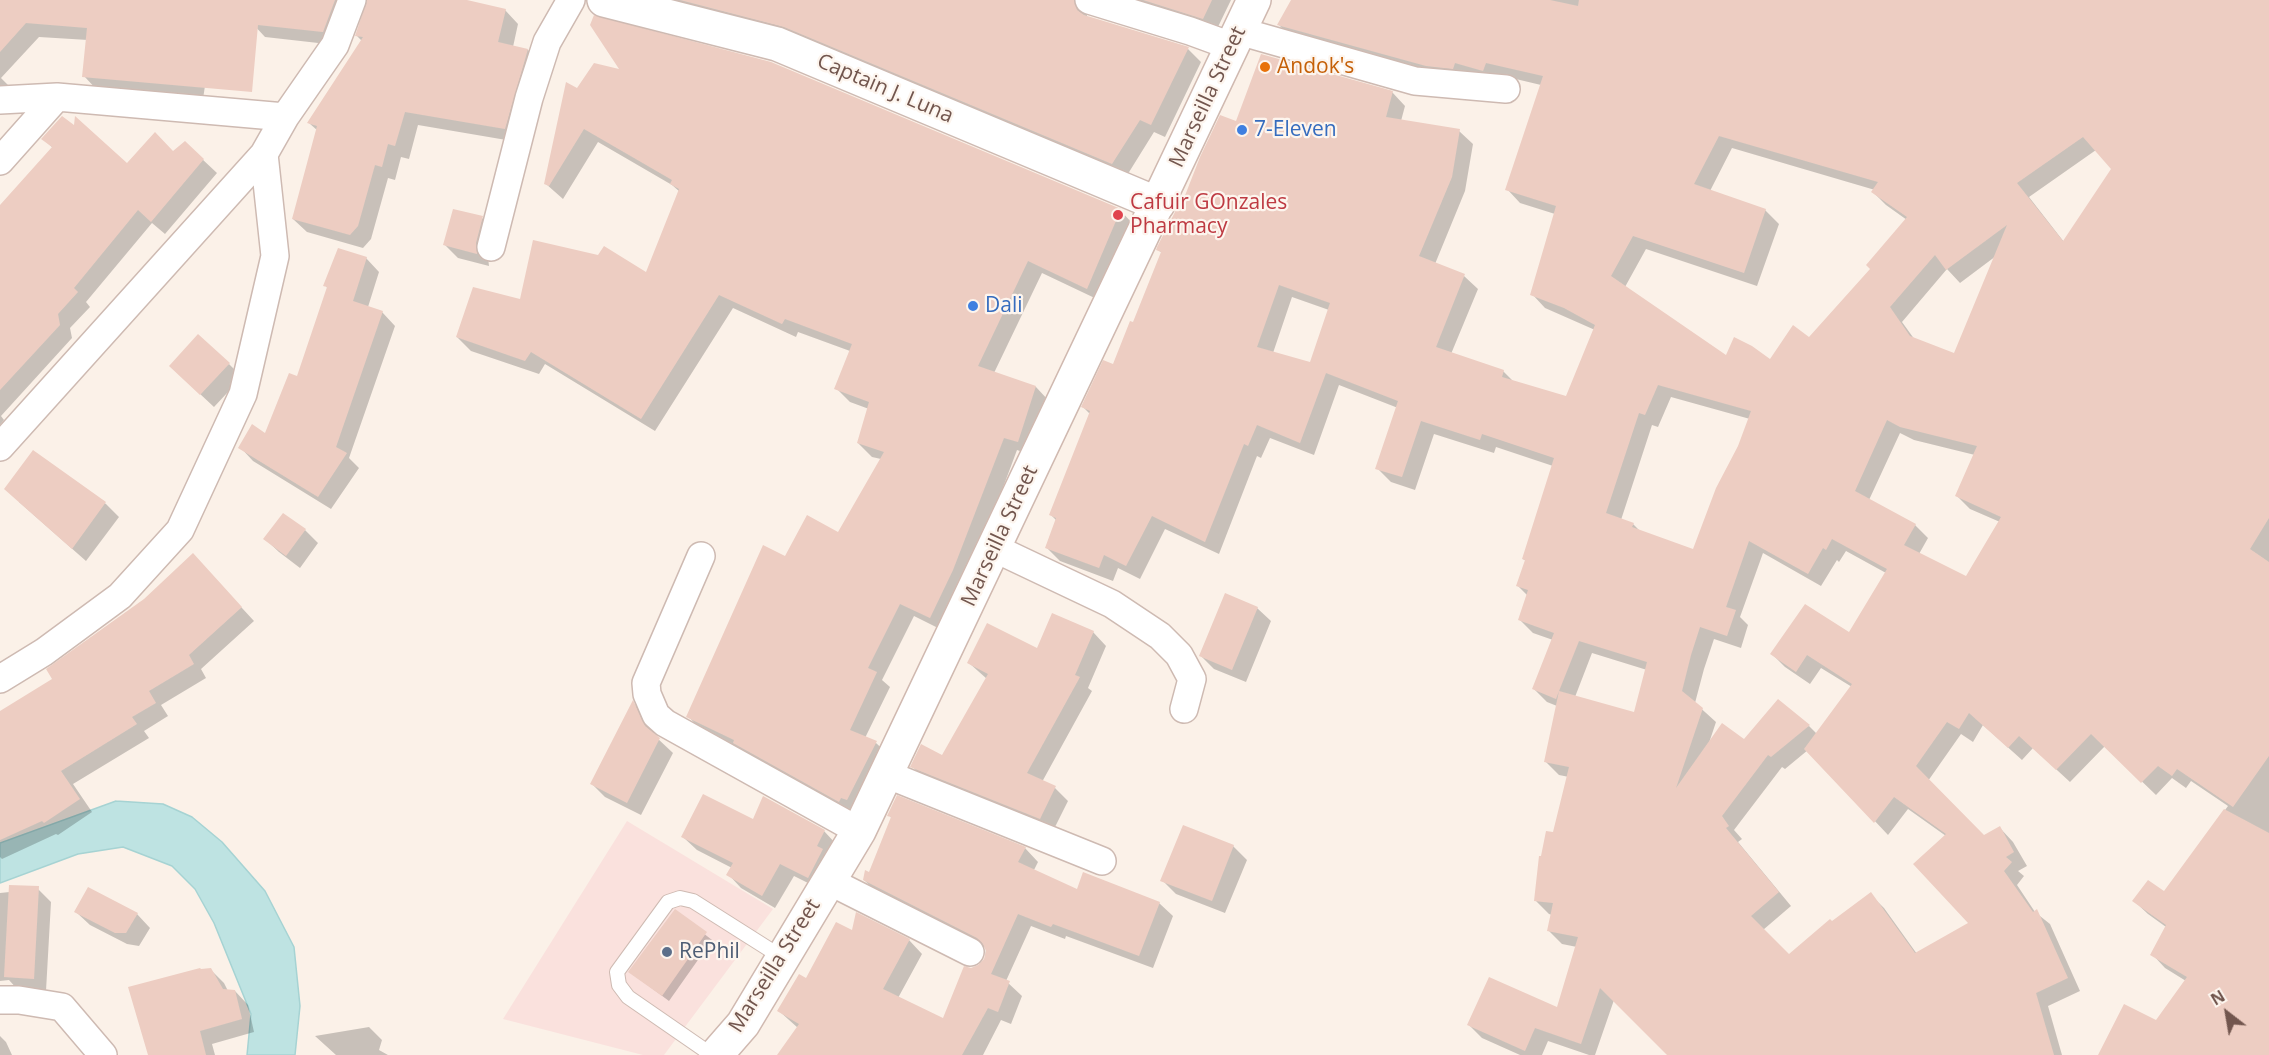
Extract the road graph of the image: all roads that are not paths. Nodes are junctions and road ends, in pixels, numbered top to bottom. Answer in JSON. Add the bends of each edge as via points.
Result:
{"nodes":[{"id":1,"x":352,"y":0,"type":"edge"},
{"id":2,"x":571,"y":0,"type":"edge"},
{"id":3,"x":604,"y":0,"type":"edge"},
{"id":4,"x":1089,"y":0,"type":"edge"},
{"id":5,"x":1254,"y":0,"type":"edge"},
{"id":6,"x":1235,"y":39,"type":"junction"},
{"id":7,"x":1506,"y":89,"type":"dead end"},
{"id":8,"x":57,"y":98,"type":"junction"},
{"id":9,"x":0,"y":100,"type":"edge"},
{"id":10,"x":285,"y":117,"type":"junction"},
{"id":11,"x":264,"y":154,"type":"junction"},
{"id":12,"x":0,"y":161,"type":"edge"},
{"id":13,"x":1158,"y":204,"type":"junction"},
{"id":14,"x":491,"y":247,"type":"dead end"},
{"id":15,"x":0,"y":447,"type":"edge"},
{"id":16,"x":994,"y":548,"type":"junction"},
{"id":17,"x":701,"y":555,"type":"dead end"},
{"id":18,"x":0,"y":678,"type":"edge"},
{"id":19,"x":1184,"y":709,"type":"dead end"},
{"id":20,"x":886,"y":774,"type":"junction"},
{"id":21,"x":859,"y":831,"type":"junction"},
{"id":22,"x":1102,"y":861,"type":"dead end"},
{"id":23,"x":829,"y":881,"type":"junction"},
{"id":24,"x":970,"y":952,"type":"dead end"},
{"id":25,"x":783,"y":957,"type":"junction"},
{"id":26,"x":0,"y":1000,"type":"edge"},
{"id":27,"x":103,"y":1055,"type":"edge"},
{"id":28,"x":714,"y":1055,"type":"edge"}],
"edges":[{"from":1,"to":10,"type":"street","via":[[335,45]]},
{"from":2,"to":14,"type":"street","via":[[547,42]]},
{"from":3,"to":13,"type":"main road","name":"Captain J. Luna","via":[[777,44]]},
{"from":4,"to":6,"type":"street","via":[[1190,31]]},
{"from":5,"to":6,"type":"main road","name":"Marseilla Street"},
{"from":6,"to":7,"type":"street","via":[[1414,81]]},
{"from":6,"to":13,"type":"main road","name":"Marseilla Street"},
{"from":8,"to":9,"type":"street"},
{"from":8,"to":10,"type":"street"},
{"from":8,"to":12,"type":"street"},
{"from":10,"to":11,"type":"street"},
{"from":11,"to":15,"type":"street"},
{"from":11,"to":18,"type":"street","via":[[275,256],[243,394],[180,530],[120,596],[44,652]]},
{"from":13,"to":16,"type":"main road","name":"Marseilla Street"},
{"from":16,"to":19,"type":"street","via":[[1112,604],[1160,636],[1179,655],[1192,679]]},
{"from":16,"to":20,"type":"main road","name":"Marseilla Street"},
{"from":17,"to":21,"type":"street","via":[[646,683],[656,715]]},
{"from":20,"to":21,"type":"main road","name":"Marseilla Street"},
{"from":20,"to":22,"type":"street"},
{"from":21,"to":23,"type":"main road","name":"Marseilla Street"},
{"from":23,"to":24,"type":"street"},
{"from":23,"to":25,"type":"main road","name":"Marseilla Street"},
{"from":25,"to":28,"type":"main road","name":"Marseilla Street","via":[[743,1024]]},
{"from":25,"to":28,"type":"lane","via":[[693,901],[680,898],[668,902],[617,972],[619,985],[628,997]]},
{"from":26,"to":27,"type":"street","via":[[62,1007]]}]}
